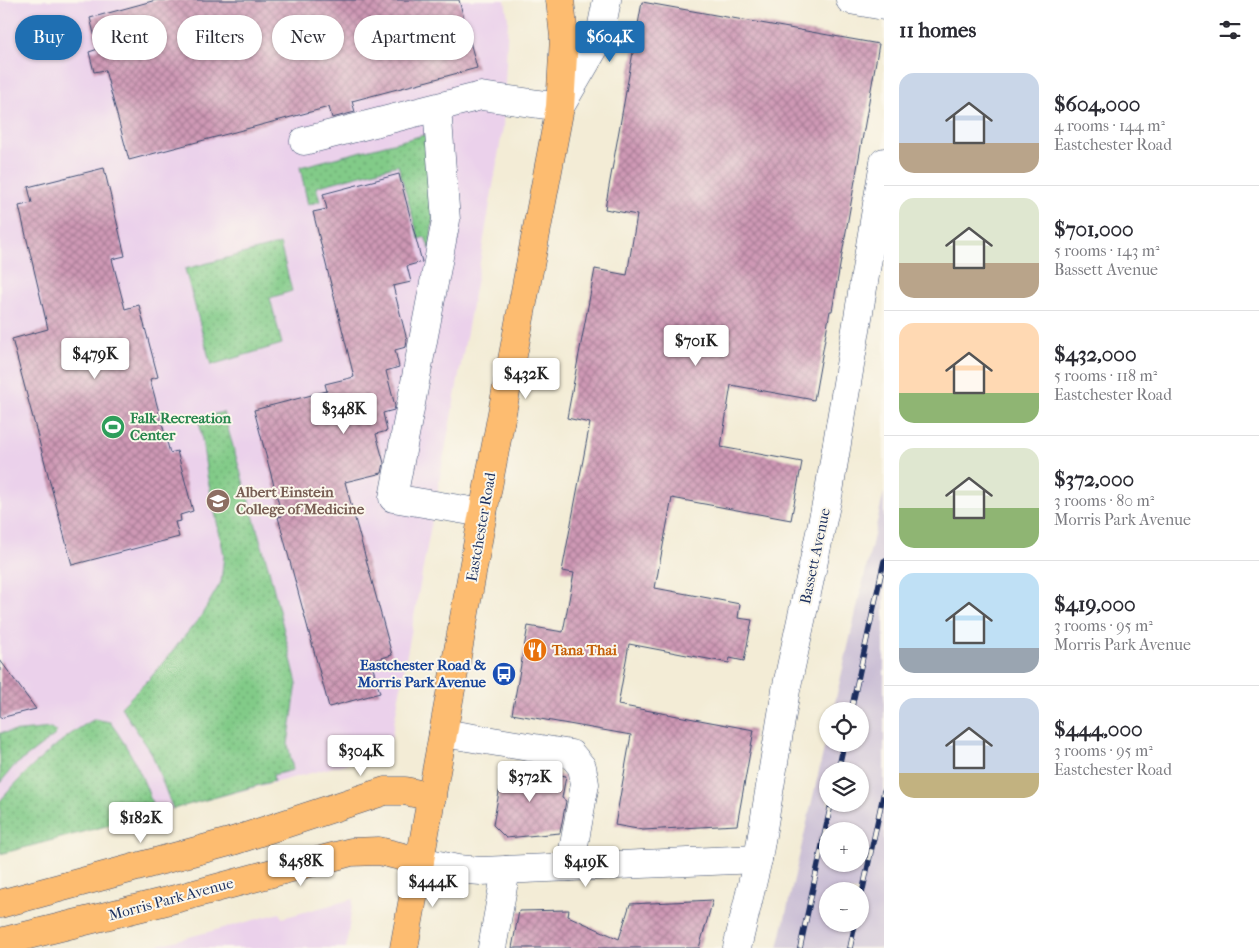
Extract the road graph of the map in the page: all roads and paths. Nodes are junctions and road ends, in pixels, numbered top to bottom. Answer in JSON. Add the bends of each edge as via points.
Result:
{"nodes":[{"id":1,"x":560,"y":0,"type":"edge"},
{"id":2,"x":606,"y":0,"type":"edge"},
{"id":3,"x":850,"y":0,"type":"edge"},
{"id":4,"x":884,"y":6,"type":"edge"},
{"id":5,"x":560,"y":107,"type":"junction"},
{"id":6,"x":437,"y":108,"type":"junction"},
{"id":7,"x":304,"y":141,"type":"dead end"},
{"id":8,"x":884,"y":162,"type":"edge"},
{"id":9,"x":483,"y":513,"type":"junction"},
{"id":10,"x":443,"y":733,"type":"junction"},
{"id":11,"x":432,"y":797,"type":"junction"},
{"id":12,"x":758,"y":859,"type":"junction"},
{"id":13,"x":420,"y":861,"type":"junction"},
{"id":14,"x":570,"y":868,"type":"junction"},
{"id":15,"x":506,"y":870,"type":"junction"},
{"id":16,"x":0,"y":904,"type":"edge"},
{"id":17,"x":0,"y":942,"type":"edge"},
{"id":18,"x":404,"y":948,"type":"edge"},
{"id":19,"x":492,"y":948,"type":"edge"},
{"id":20,"x":737,"y":948,"type":"edge"}],
"edges":[{"from":1,"to":5,"type":"main road","name":"Eastchester Road","via":[[564,37]]},
{"from":2,"to":5,"type":"street","name":"Eastchester Road","via":[[599,40]]},
{"from":3,"to":4,"type":"street"},
{"from":5,"to":6,"type":"street","via":[[481,96]]},
{"from":5,"to":9,"type":"main road","name":"Eastchester Road"},
{"from":6,"to":7,"type":"street"},
{"from":6,"to":9,"type":"street","via":[[446,220],[393,498]]},
{"from":8,"to":12,"type":"street","name":"Bassett Avenue","via":[[829,491],[786,690]]},
{"from":9,"to":10,"type":"main road","name":"Eastchester Road"},
{"from":10,"to":11,"type":"main road","name":"Eastchester Road"},
{"from":10,"to":14,"type":"street","via":[[571,754],[582,767],[585,784]]},
{"from":11,"to":13,"type":"main road","name":"Eastchester Road"},
{"from":11,"to":16,"type":"main road","via":[[405,791],[385,792],[233,841]]},
{"from":12,"to":14,"type":"street","name":"Morris Park Avenue"},
{"from":12,"to":20,"type":"street","name":"Bassett Avenue"},
{"from":13,"to":15,"type":"street","name":"Morris Park Avenue","via":[[457,869]]},
{"from":13,"to":17,"type":"main road","name":"Morris Park Avenue","via":[[379,851],[351,852]]},
{"from":13,"to":18,"type":"main road","name":"Eastchester Road"},
{"from":14,"to":15,"type":"street","name":"Morris Park Avenue"},
{"from":15,"to":19,"type":"street"}]}
